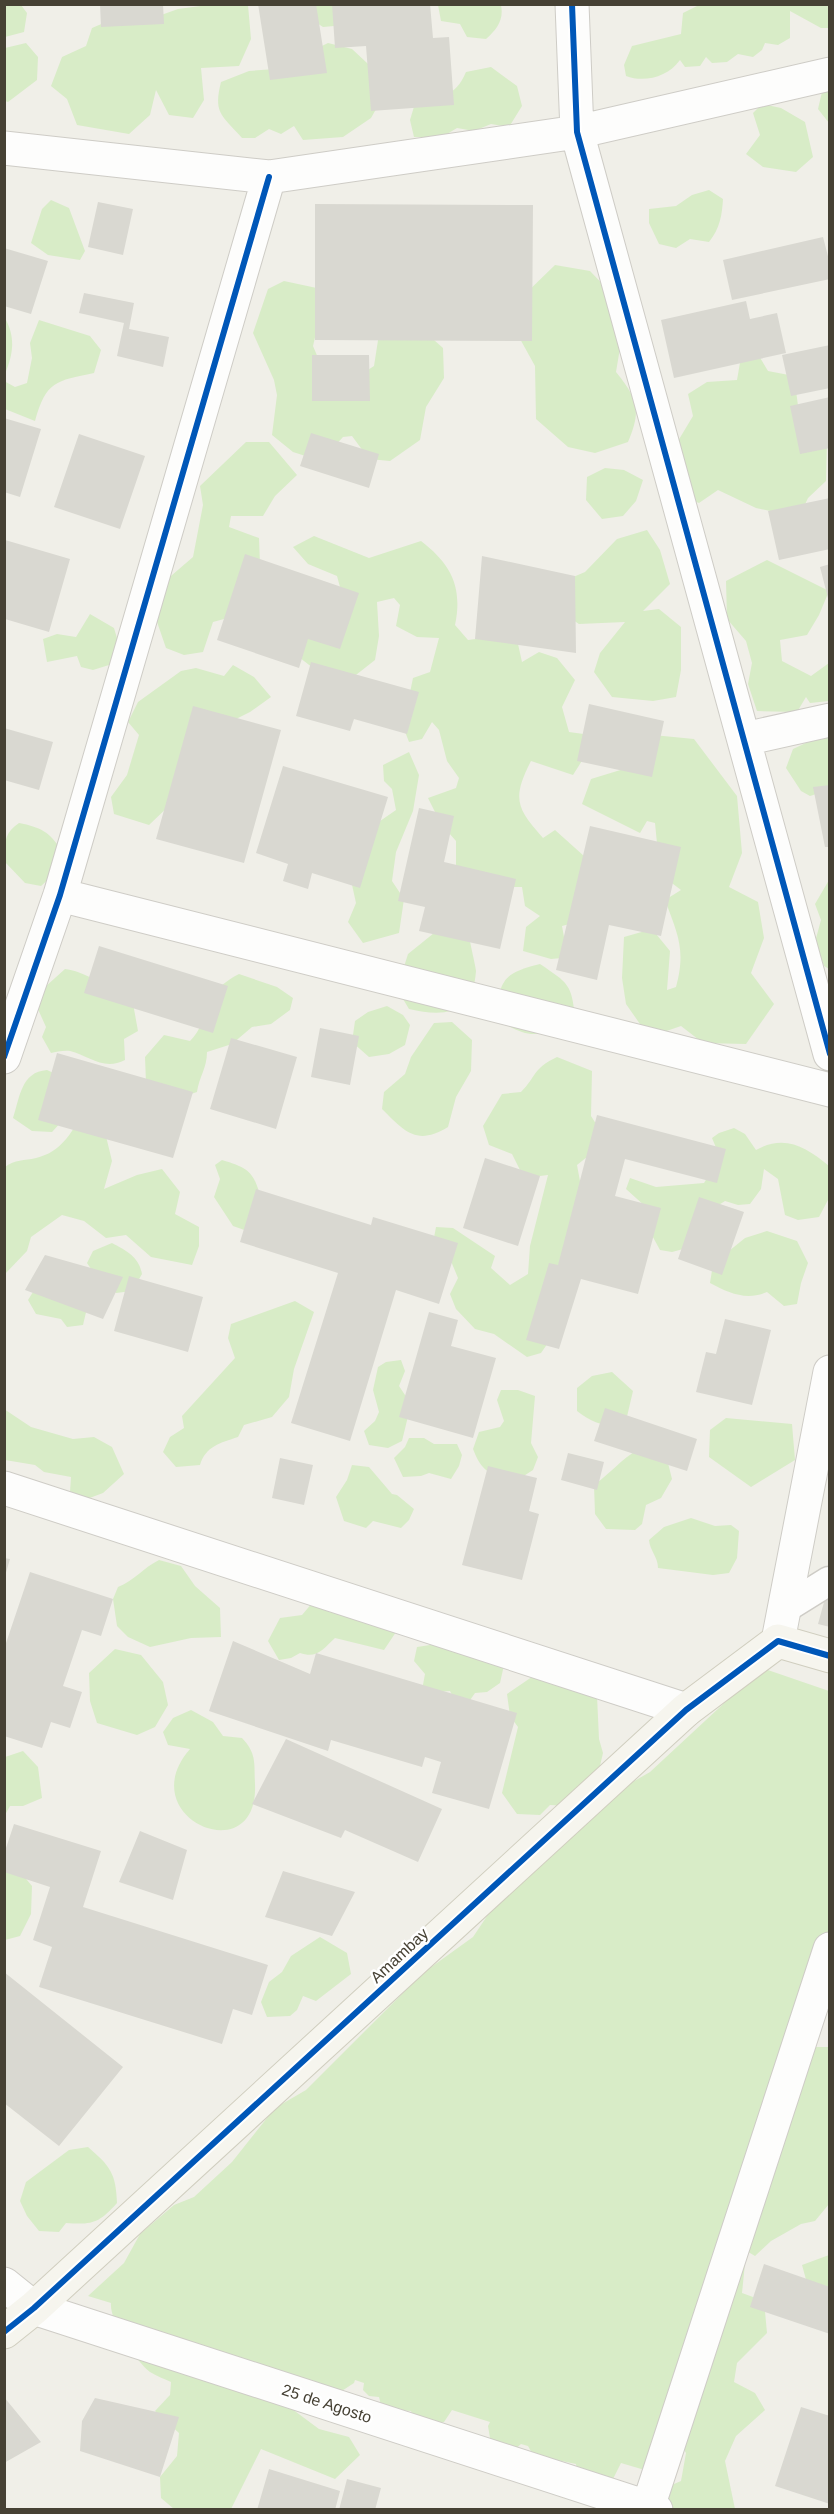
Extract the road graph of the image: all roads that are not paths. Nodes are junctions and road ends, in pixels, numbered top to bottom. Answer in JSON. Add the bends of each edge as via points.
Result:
{"nodes":[{"id":1,"x":572,"y":4,"type":"edge"},
{"id":2,"x":830,"y":74,"type":"edge"},
{"id":3,"x":577,"y":132,"type":"junction"},
{"id":4,"x":4,"y":148,"type":"edge"},
{"id":5,"x":269,"y":177,"type":"junction"},
{"id":6,"x":830,"y":720,"type":"edge"},
{"id":7,"x":744,"y":739,"type":"junction"},
{"id":8,"x":60,"y":895,"type":"junction"},
{"id":9,"x":830,"y":1054,"type":"edge"},
{"id":10,"x":4,"y":1058,"type":"edge"},
{"id":11,"x":830,"y":1090,"type":"edge"},
{"id":12,"x":830,"y":1372,"type":"edge"},
{"id":13,"x":4,"y":1488,"type":"edge"},
{"id":14,"x":829,"y":1581,"type":"edge"},
{"id":15,"x":784,"y":1609,"type":"junction"},
{"id":16,"x":778,"y":1641,"type":"junction"},
{"id":17,"x":830,"y":1656,"type":"edge"},
{"id":18,"x":686,"y":1710,"type":"junction"},
{"id":19,"x":830,"y":1949,"type":"edge"},
{"id":20,"x":4,"y":2284,"type":"edge"},
{"id":21,"x":34,"y":2308,"type":"junction"},
{"id":22,"x":4,"y":2332,"type":"edge"},
{"id":23,"x":652,"y":2508,"type":"edge"}],
"edges":[{"from":1,"to":3,"type":"street"},
{"from":2,"to":3,"type":"street"},
{"from":3,"to":5,"type":"street"},
{"from":3,"to":7,"type":"street"},
{"from":4,"to":5,"type":"street"},
{"from":5,"to":8,"type":"street"},
{"from":6,"to":7,"type":"street"},
{"from":7,"to":9,"type":"street"},
{"from":8,"to":10,"type":"street"},
{"from":8,"to":11,"type":"street"},
{"from":12,"to":15,"type":"street"},
{"from":13,"to":18,"type":"street"},
{"from":14,"to":15,"type":"lane"},
{"from":15,"to":16,"type":"street"},
{"from":16,"to":17,"type":"street"},
{"from":16,"to":18,"type":"street","name":"Amambay"},
{"from":18,"to":21,"type":"street","name":"Amambay"},
{"from":19,"to":23,"type":"street"},
{"from":20,"to":21,"type":"street","name":"25 de Agosto"},
{"from":21,"to":22,"type":"street","name":"Amambay"},
{"from":21,"to":23,"type":"street","name":"25 de Agosto"}]}
